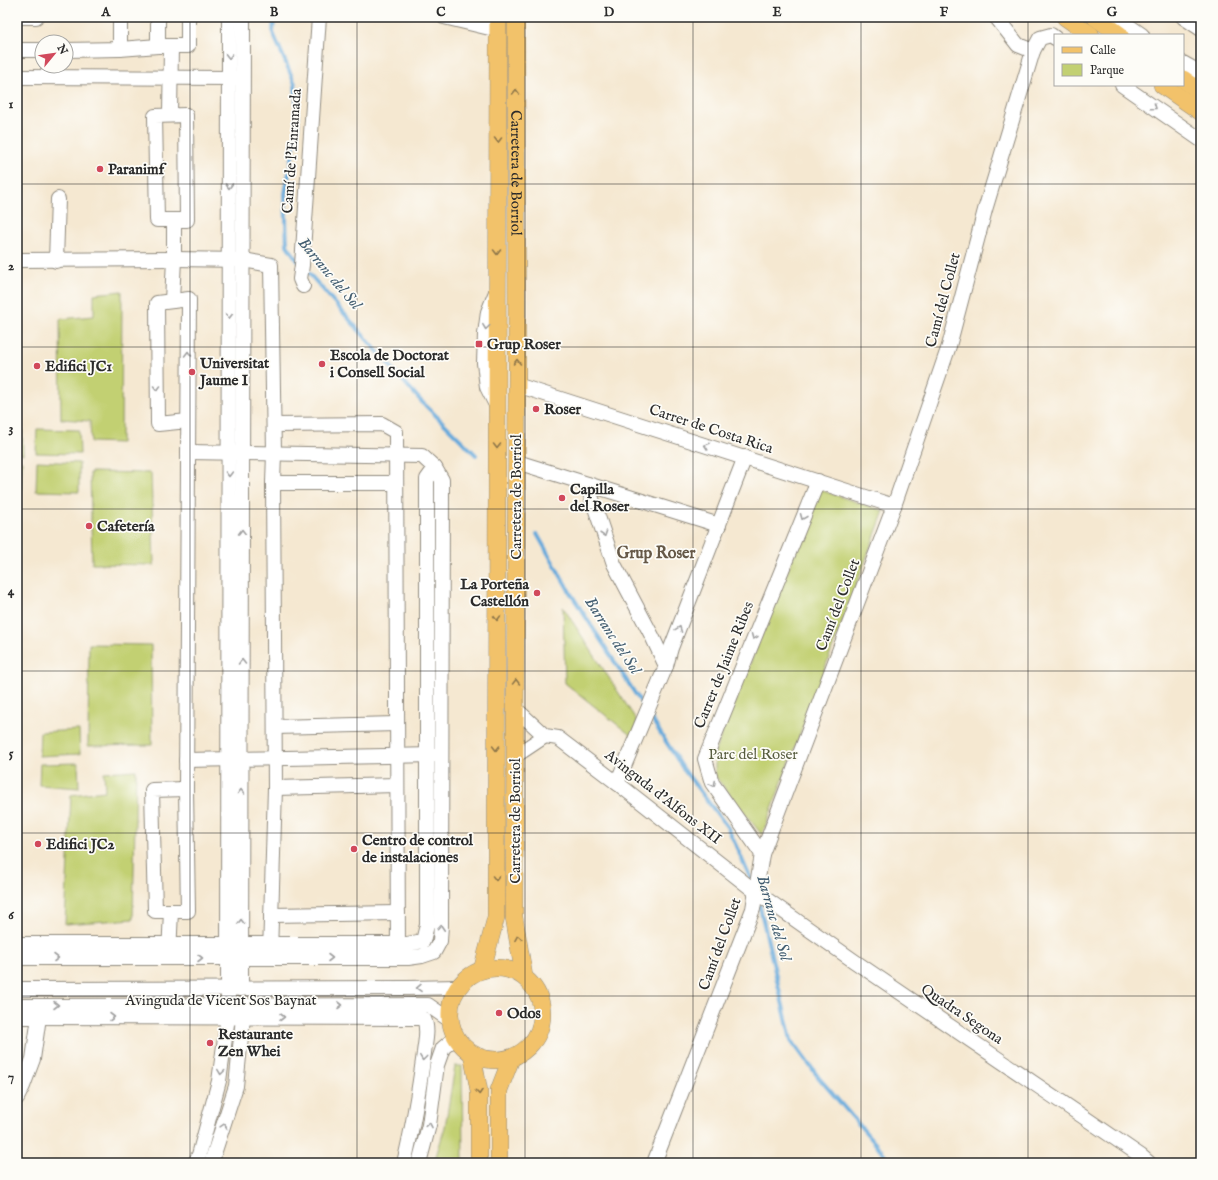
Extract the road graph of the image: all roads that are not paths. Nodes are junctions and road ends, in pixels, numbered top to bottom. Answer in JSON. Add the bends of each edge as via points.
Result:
{"nodes":[{"id":1,"x":17,"y":17,"type":"edge"},
{"id":2,"x":36,"y":17,"type":"edge"},
{"id":3,"x":120,"y":17,"type":"edge"},
{"id":4,"x":158,"y":17,"type":"edge"},
{"id":5,"x":188,"y":17,"type":"edge"},
{"id":6,"x":229,"y":17,"type":"edge"},
{"id":7,"x":243,"y":17,"type":"edge"},
{"id":8,"x":318,"y":17,"type":"edge"},
{"id":9,"x":444,"y":17,"type":"edge"},
{"id":10,"x":516,"y":17,"type":"edge"},
{"id":11,"x":996,"y":17,"type":"edge"},
{"id":12,"x":1065,"y":17,"type":"edge"},
{"id":13,"x":1095,"y":17,"type":"edge"},
{"id":14,"x":1116,"y":17,"type":"edge"},
{"id":15,"x":1183,"y":17,"type":"edge"},
{"id":16,"x":498,"y":23,"type":"edge"},
{"id":17,"x":1201,"y":29,"type":"edge"},
{"id":18,"x":1090,"y":34,"type":"edge"},
{"id":19,"x":1119,"y":34,"type":"edge"},
{"id":20,"x":1141,"y":34,"type":"edge"},
{"id":21,"x":1054,"y":37,"type":"edge"},
{"id":22,"x":165,"y":46,"type":"junction"},
{"id":23,"x":120,"y":49,"type":"junction"},
{"id":24,"x":17,"y":50,"type":"edge"},
{"id":25,"x":34,"y":50,"type":"edge"},
{"id":26,"x":74,"y":50,"type":"edge"},
{"id":27,"x":1033,"y":51,"type":"junction"},
{"id":28,"x":1184,"y":63,"type":"edge"},
{"id":29,"x":1201,"y":73,"type":"edge"},
{"id":30,"x":17,"y":77,"type":"edge"},
{"id":31,"x":171,"y":78,"type":"junction"},
{"id":32,"x":236,"y":78,"type":"junction"},
{"id":33,"x":1184,"y":80,"type":"edge"},
{"id":34,"x":1123,"y":86,"type":"edge"},
{"id":35,"x":1163,"y":86,"type":"edge"},
{"id":36,"x":1201,"y":92,"type":"edge"},
{"id":37,"x":1201,"y":112,"type":"edge"},
{"id":38,"x":170,"y":115,"type":"junction"},
{"id":39,"x":1201,"y":140,"type":"edge"},
{"id":40,"x":58,"y":199,"type":"dead end"},
{"id":41,"x":174,"y":220,"type":"junction"},
{"id":42,"x":17,"y":260,"type":"edge"},
{"id":43,"x":56,"y":260,"type":"junction"},
{"id":44,"x":174,"y":260,"type":"junction"},
{"id":45,"x":229,"y":260,"type":"junction"},
{"id":46,"x":243,"y":260,"type":"junction"},
{"id":47,"x":303,"y":286,"type":"dead end"},
{"id":48,"x":172,"y":301,"type":"junction"},
{"id":49,"x":517,"y":385,"type":"junction"},
{"id":50,"x":188,"y":421,"type":"junction"},
{"id":51,"x":274,"y":426,"type":"junction"},
{"id":52,"x":188,"y":452,"type":"junction"},
{"id":53,"x":236,"y":453,"type":"junction"},
{"id":54,"x":274,"y":454,"type":"junction"},
{"id":55,"x":396,"y":455,"type":"junction"},
{"id":56,"x":745,"y":457,"type":"junction"},
{"id":57,"x":517,"y":462,"type":"junction"},
{"id":58,"x":435,"y":468,"type":"junction"},
{"id":59,"x":818,"y":481,"type":"junction"},
{"id":60,"x":272,"y":483,"type":"junction"},
{"id":61,"x":396,"y":483,"type":"junction"},
{"id":62,"x":588,"y":484,"type":"junction"},
{"id":63,"x":894,"y":506,"type":"junction"},
{"id":64,"x":719,"y":525,"type":"junction"},
{"id":65,"x":652,"y":636,"type":"junction"},
{"id":66,"x":671,"y":648,"type":"junction"},
{"id":67,"x":666,"y":666,"type":"junction"},
{"id":68,"x":516,"y":709,"type":"junction"},
{"id":69,"x":397,"y":724,"type":"junction"},
{"id":70,"x":275,"y":727,"type":"junction"},
{"id":71,"x":545,"y":736,"type":"junction"},
{"id":72,"x":397,"y":755,"type":"junction"},
{"id":73,"x":427,"y":755,"type":"junction"},
{"id":74,"x":442,"y":755,"type":"junction"},
{"id":75,"x":515,"y":756,"type":"junction"},
{"id":76,"x":274,"y":758,"type":"junction"},
{"id":77,"x":235,"y":759,"type":"junction"},
{"id":78,"x":186,"y":760,"type":"junction"},
{"id":79,"x":618,"y":783,"type":"junction"},
{"id":80,"x":397,"y":785,"type":"junction"},
{"id":81,"x":275,"y":788,"type":"junction"},
{"id":82,"x":186,"y":789,"type":"junction"},
{"id":83,"x":762,"y":854,"type":"junction"},
{"id":84,"x":756,"y":892,"type":"junction"},
{"id":85,"x":171,"y":911,"type":"junction"},
{"id":86,"x":398,"y":913,"type":"junction"},
{"id":87,"x":271,"y":915,"type":"junction"},
{"id":88,"x":17,"y":944,"type":"edge"},
{"id":89,"x":398,"y":944,"type":"junction"},
{"id":90,"x":169,"y":951,"type":"junction"},
{"id":91,"x":235,"y":951,"type":"junction"},
{"id":92,"x":270,"y":951,"type":"junction"},
{"id":93,"x":17,"y":958,"type":"edge"},
{"id":94,"x":398,"y":958,"type":"junction"},
{"id":95,"x":482,"y":970,"type":"junction"},
{"id":96,"x":524,"y":976,"type":"junction"},
{"id":97,"x":458,"y":987,"type":"junction"},
{"id":98,"x":17,"y":989,"type":"edge"},
{"id":99,"x":235,"y":989,"type":"junction"},
{"id":100,"x":17,"y":1006,"type":"edge"},
{"id":101,"x":228,"y":1011,"type":"junction"},
{"id":102,"x":243,"y":1011,"type":"junction"},
{"id":103,"x":17,"y":1017,"type":"edge"},
{"id":104,"x":39,"y":1017,"type":"junction"},
{"id":105,"x":453,"y":1029,"type":"junction"},
{"id":106,"x":472,"y":1054,"type":"junction"},
{"id":107,"x":511,"y":1059,"type":"junction"},
{"id":108,"x":17,"y":1098,"type":"edge"},
{"id":109,"x":197,"y":1159,"type":"edge"},
{"id":110,"x":214,"y":1162,"type":"edge"},
{"id":111,"x":404,"y":1163,"type":"edge"},
{"id":112,"x":419,"y":1163,"type":"edge"},
{"id":113,"x":479,"y":1163,"type":"edge"},
{"id":114,"x":499,"y":1163,"type":"edge"},
{"id":115,"x":654,"y":1163,"type":"edge"},
{"id":116,"x":1149,"y":1163,"type":"edge"}],
"edges":[{"from":1,"to":2,"type":"street"},
{"from":3,"to":23,"type":"street"},
{"from":4,"to":22,"type":"street"},
{"from":5,"to":22,"type":"street","via":[[188,46]]},
{"from":6,"to":32,"type":"street","one_way":true},
{"from":7,"to":32,"type":"street"},
{"from":8,"to":47,"type":"street","name":"Camí de l'Enramada","via":[[300,279]]},
{"from":9,"to":16,"type":"street"},
{"from":49,"to":10,"type":"main road","name":"Carretera de Borriol","one_way":true},
{"from":11,"to":27,"type":"street","via":[[1018,45]]},
{"from":12,"to":18,"type":"main road"},
{"from":13,"to":19,"type":"main road"},
{"from":14,"to":20,"type":"street"},
{"from":15,"to":17,"type":"street"},
{"from":16,"to":95,"type":"main road","name":"Carretera de Borriol","one_way":true,"via":[[496,917]]},
{"from":21,"to":27,"type":"street","via":[[1051,35],[1040,38]]},
{"from":22,"to":23,"type":"street"},
{"from":22,"to":31,"type":"street"},
{"from":23,"to":26,"type":"street"},
{"from":24,"to":25,"type":"street"},
{"from":27,"to":63,"type":"street","name":"Camí del Collet","via":[[985,210],[949,346]]},
{"from":28,"to":29,"type":"street"},
{"from":30,"to":31,"type":"street"},
{"from":31,"to":32,"type":"street"},
{"from":31,"to":38,"type":"street"},
{"from":32,"to":45,"type":"street","one_way":true},
{"from":32,"to":46,"type":"street"},
{"from":33,"to":36,"type":"main road"},
{"from":34,"to":39,"type":"street","one_way":true},
{"from":35,"to":37,"type":"main road"},
{"from":38,"to":41,"type":"street","via":[[186,115],[187,220]]},
{"from":38,"to":41,"type":"street","via":[[155,116],[157,220]]},
{"from":40,"to":43,"type":"street"},
{"from":41,"to":44,"type":"street"},
{"from":42,"to":43,"type":"street"},
{"from":43,"to":44,"type":"street"},
{"from":44,"to":45,"type":"street"},
{"from":44,"to":48,"type":"street"},
{"from":45,"to":46,"type":"street"},
{"from":45,"to":53,"type":"street","one_way":true},
{"from":46,"to":51,"type":"street","via":[[272,265]]},
{"from":46,"to":53,"type":"street"},
{"from":50,"to":48,"type":"street","one_way":true,"via":[[189,299]]},
{"from":48,"to":50,"type":"street","one_way":true,"via":[[157,303],[158,424]]},
{"from":56,"to":49,"type":"street","name":"Carrer de Costa Rica","one_way":true},
{"from":49,"to":57,"type":"main road","name":"Carretera de Borriol"},
{"from":50,"to":52,"type":"street"},
{"from":51,"to":54,"type":"street"},
{"from":51,"to":55,"type":"street","via":[[382,424],[396,432]]},
{"from":52,"to":53,"type":"street"},
{"from":52,"to":78,"type":"street"},
{"from":53,"to":54,"type":"street"},
{"from":53,"to":77,"type":"street"},
{"from":54,"to":55,"type":"street"},
{"from":54,"to":60,"type":"street"},
{"from":55,"to":58,"type":"street","via":[[422,456]]},
{"from":55,"to":61,"type":"street"},
{"from":56,"to":59,"type":"street","name":"Carrer de Costa Rica"},
{"from":56,"to":64,"type":"street"},
{"from":57,"to":62,"type":"street"},
{"from":68,"to":57,"type":"main road","name":"Carretera de Borriol","one_way":true},
{"from":58,"to":73,"type":"street","via":[[427,479]]},
{"from":58,"to":74,"type":"street","via":[[442,480]]},
{"from":59,"to":63,"type":"street","name":"Carrer de Costa Rica"},
{"from":59,"to":83,"type":"street","name":"Carrer de Jaime Ribes","one_way":true,"via":[[705,758],[712,784]]},
{"from":60,"to":61,"type":"street"},
{"from":60,"to":70,"type":"street"},
{"from":61,"to":69,"type":"street"},
{"from":62,"to":64,"type":"street"},
{"from":62,"to":65,"type":"street","one_way":true,"via":[[614,564]]},
{"from":63,"to":83,"type":"street","name":"Camí del Collet"},
{"from":66,"to":64,"type":"street","one_way":true},
{"from":65,"to":66,"type":"street"},
{"from":65,"to":67,"type":"street"},
{"from":66,"to":67,"type":"street"},
{"from":67,"to":79,"type":"street"},
{"from":68,"to":71,"type":"street","name":"Avinguda d'Alfons XII"},
{"from":68,"to":75,"type":"main road","name":"Carretera de Borriol"},
{"from":69,"to":70,"type":"street"},
{"from":69,"to":72,"type":"street"},
{"from":70,"to":76,"type":"street"},
{"from":71,"to":75,"type":"street"},
{"from":71,"to":79,"type":"street","name":"Avinguda d'Alfons XII","via":[[558,738]]},
{"from":72,"to":73,"type":"street"},
{"from":72,"to":76,"type":"street"},
{"from":72,"to":80,"type":"street"},
{"from":73,"to":74,"type":"street"},
{"from":73,"to":89,"type":"street","via":[[427,926],[423,941]]},
{"from":94,"to":74,"type":"street","one_way":true,"via":[[434,952],[440,941]]},
{"from":96,"to":75,"type":"main road","name":"Carretera de Borriol","one_way":true,"via":[[514,917]]},
{"from":76,"to":77,"type":"street"},
{"from":76,"to":81,"type":"street"},
{"from":77,"to":78,"type":"street"},
{"from":77,"to":91,"type":"street"},
{"from":78,"to":82,"type":"street"},
{"from":79,"to":84,"type":"street","name":"Avinguda d'Alfons XII"},
{"from":80,"to":81,"type":"street"},
{"from":80,"to":86,"type":"street"},
{"from":81,"to":87,"type":"street"},
{"from":82,"to":85,"type":"street","via":[[188,911]]},
{"from":82,"to":85,"type":"street","via":[[152,790],[155,911]]},
{"from":83,"to":84,"type":"street","name":"Camí del Collet"},
{"from":84,"to":115,"type":"street","name":"Camí del Collet","via":[[753,909]]},
{"from":84,"to":116,"type":"street","name":"Quadra Segona"},
{"from":85,"to":90,"type":"street"},
{"from":86,"to":87,"type":"street"},
{"from":86,"to":89,"type":"street"},
{"from":87,"to":92,"type":"street"},
{"from":88,"to":90,"type":"street"},
{"from":89,"to":92,"type":"street"},
{"from":89,"to":94,"type":"street"},
{"from":90,"to":91,"type":"street"},
{"from":93,"to":90,"type":"street","one_way":true},
{"from":91,"to":92,"type":"street"},
{"from":91,"to":99,"type":"street"},
{"from":92,"to":94,"type":"street","one_way":true},
{"from":95,"to":96,"type":"main road","via":[[504,968]]},
{"from":95,"to":97,"type":"main road","via":[[469,976]]},
{"from":96,"to":107,"type":"main road","via":[[540,996],[542,1022],[532,1045]]},
{"from":97,"to":99,"type":"street","name":"Avinguda de Vicent Sos Baynat","one_way":true},
{"from":97,"to":105,"type":"main road","via":[[451,1003]]},
{"from":98,"to":99,"type":"street","name":"Avinguda de Vicent Sos Baynat"},
{"from":99,"to":101,"type":"street","name":"Avinguda de Vicent Sos Baynat"},
{"from":100,"to":101,"type":"street","name":"Avinguda de Vicent Sos Baynat","one_way":true},
{"from":101,"to":102,"type":"street","name":"Avinguda de Vicent Sos Baynat"},
{"from":104,"to":101,"type":"street","name":"Avinguda de Vicent Sos Baynat","one_way":true},
{"from":101,"to":109,"type":"street","one_way":true,"via":[[219,1081]]},
{"from":102,"to":105,"type":"street","name":"Avinguda de Vicent Sos Baynat","one_way":true,"via":[[428,1005]]},
{"from":110,"to":102,"type":"street","one_way":true,"via":[[236,1086]]},
{"from":102,"to":111,"type":"street","name":"Avinguda de Vicent Sos Baynat","one_way":true,"via":[[424,1019],[427,1026],[422,1069]]},
{"from":103,"to":104,"type":"street","name":"Avinguda de Vicent Sos Baynat"},
{"from":104,"to":108,"type":"street","via":[[33,1059]]},
{"from":105,"to":106,"type":"main road"},
{"from":112,"to":105,"type":"street","one_way":true,"via":[[429,1125],[437,1065]]},
{"from":106,"to":107,"type":"main road","via":[[490,1060]]},
{"from":106,"to":113,"type":"main road","one_way":true,"via":[[479,1091]]},
{"from":107,"to":114,"type":"main road","via":[[499,1090]]},
{"from":109,"to":110,"type":"street"}]}
